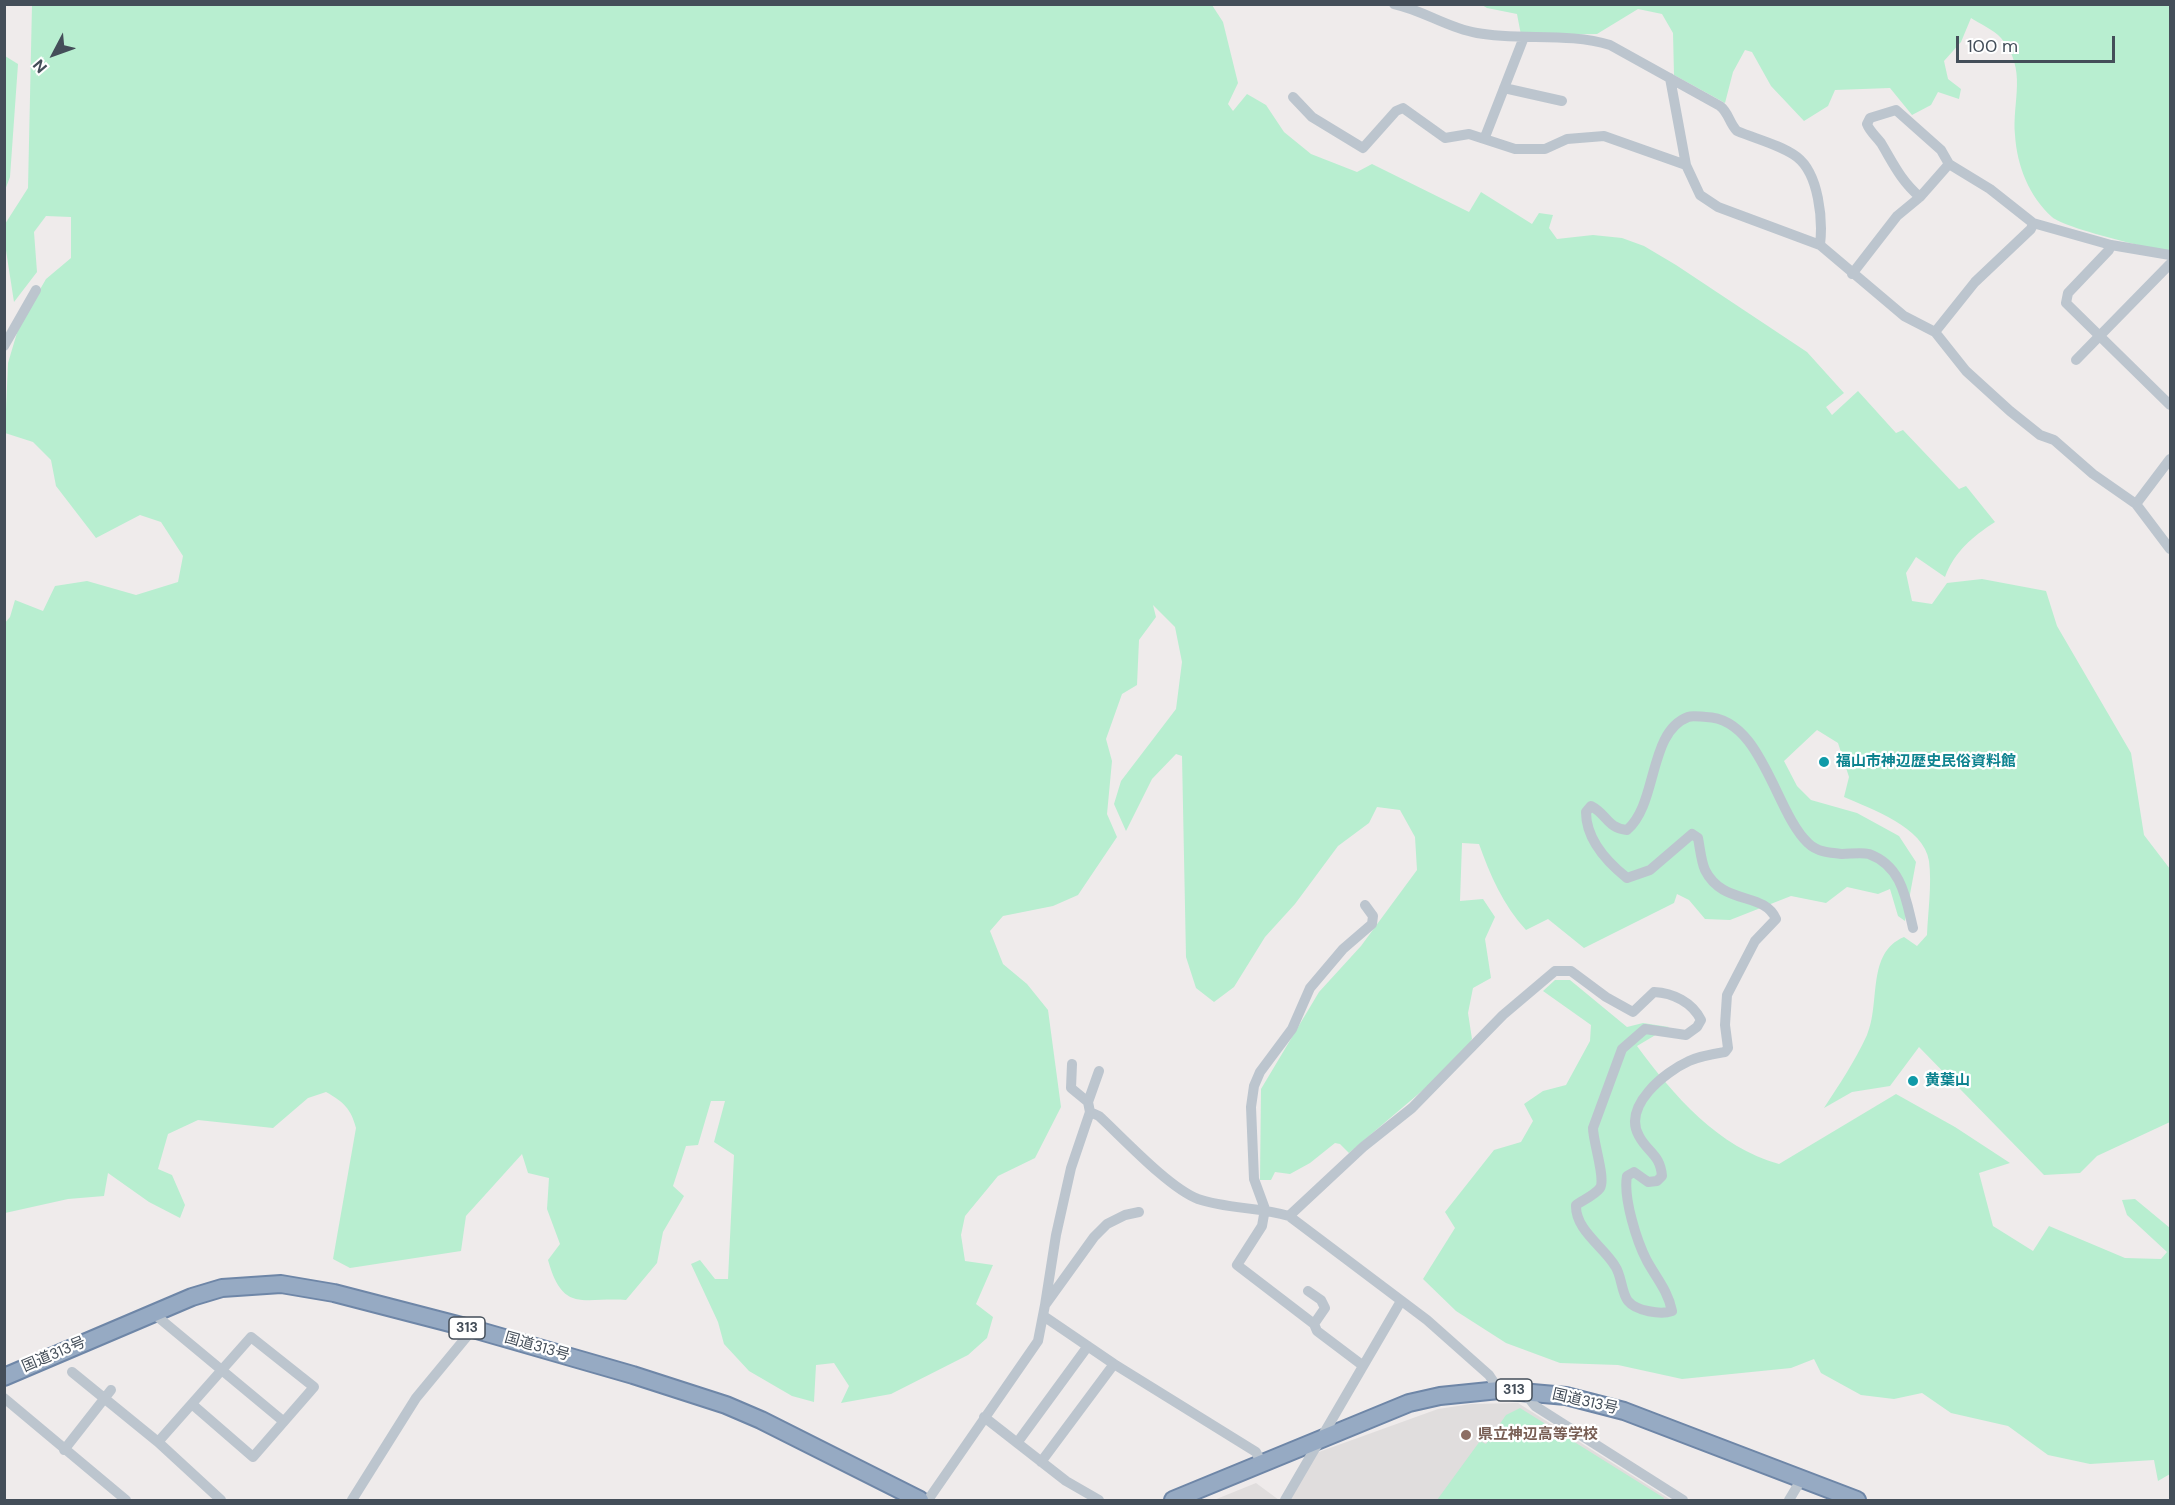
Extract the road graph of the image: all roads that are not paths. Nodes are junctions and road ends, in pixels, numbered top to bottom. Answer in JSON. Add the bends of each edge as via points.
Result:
{"nodes":[{"id":1,"x":1394,"y":4,"type":"edge"},
{"id":2,"x":1524,"y":38,"type":"junction"},
{"id":3,"x":1670,"y":78,"type":"junction"},
{"id":4,"x":1504,"y":88,"type":"junction"},
{"id":5,"x":1293,"y":97,"type":"dead end"},
{"id":6,"x":1562,"y":101,"type":"dead end"},
{"id":7,"x":1485,"y":137,"type":"junction"},
{"id":8,"x":1949,"y":164,"type":"junction"},
{"id":9,"x":1686,"y":165,"type":"junction"},
{"id":10,"x":1920,"y":196,"type":"junction"},
{"id":11,"x":2033,"y":223,"type":"junction"},
{"id":12,"x":1820,"y":245,"type":"junction"},
{"id":13,"x":2111,"y":245,"type":"junction"},
{"id":14,"x":2170,"y":255,"type":"edge"},
{"id":15,"x":2170,"y":264,"type":"edge"},
{"id":16,"x":1852,"y":274,"type":"junction"},
{"id":17,"x":36,"y":290,"type":"dead end"},
{"id":18,"x":1935,"y":332,"type":"junction"},
{"id":19,"x":2100,"y":336,"type":"junction"},
{"id":20,"x":4,"y":346,"type":"edge"},
{"id":21,"x":2076,"y":360,"type":"dead end"},
{"id":22,"x":2170,"y":405,"type":"edge"},
{"id":23,"x":2170,"y":459,"type":"edge"},
{"id":24,"x":2136,"y":504,"type":"junction"},
{"id":25,"x":2170,"y":549,"type":"edge"},
{"id":26,"x":1365,"y":905,"type":"dead end"},
{"id":27,"x":1913,"y":928,"type":"dead end"},
{"id":28,"x":1072,"y":1064,"type":"dead end"},
{"id":29,"x":1100,"y":1071,"type":"dead end"},
{"id":30,"x":1089,"y":1107,"type":"junction"},
{"id":31,"x":1265,"y":1209,"type":"junction"},
{"id":32,"x":1139,"y":1212,"type":"dead end"},
{"id":33,"x":1289,"y":1216,"type":"junction"},
{"id":34,"x":1308,"y":1291,"type":"dead end"},
{"id":35,"x":1401,"y":1301,"type":"junction"},
{"id":36,"x":1045,"y":1311,"type":"junction"},
{"id":37,"x":153,"y":1312,"type":"junction"},
{"id":38,"x":1314,"y":1323,"type":"junction"},
{"id":39,"x":473,"y":1329,"type":"junction"},
{"id":40,"x":1088,"y":1346,"type":"junction"},
{"id":41,"x":1114,"y":1364,"type":"junction"},
{"id":42,"x":1362,"y":1365,"type":"junction"},
{"id":43,"x":221,"y":1369,"type":"junction"},
{"id":44,"x":72,"y":1372,"type":"dead end"},
{"id":45,"x":4,"y":1377,"type":"edge"},
{"id":46,"x":1499,"y":1390,"type":"junction"},
{"id":47,"x":1523,"y":1391,"type":"junction"},
{"id":48,"x":108,"y":1394,"type":"junction"},
{"id":49,"x":4,"y":1398,"type":"edge"},
{"id":50,"x":193,"y":1405,"type":"junction"},
{"id":51,"x":984,"y":1417,"type":"junction"},
{"id":52,"x":283,"y":1421,"type":"junction"},
{"id":53,"x":1319,"y":1440,"type":"junction"},
{"id":54,"x":158,"y":1442,"type":"junction"},
{"id":55,"x":1017,"y":1443,"type":"junction"},
{"id":56,"x":64,"y":1450,"type":"junction"},
{"id":57,"x":1041,"y":1461,"type":"junction"},
{"id":58,"x":1262,"y":1464,"type":"junction"},
{"id":59,"x":1801,"y":1480,"type":"junction"},
{"id":60,"x":126,"y":1500,"type":"edge"},
{"id":61,"x":222,"y":1500,"type":"edge"},
{"id":62,"x":352,"y":1500,"type":"edge"},
{"id":63,"x":920,"y":1500,"type":"edge"},
{"id":64,"x":928,"y":1500,"type":"edge"},
{"id":65,"x":1099,"y":1500,"type":"edge"},
{"id":66,"x":1173,"y":1500,"type":"edge"},
{"id":67,"x":1285,"y":1500,"type":"edge"},
{"id":68,"x":1683,"y":1500,"type":"edge"},
{"id":69,"x":1790,"y":1500,"type":"edge"},
{"id":70,"x":1857,"y":1500,"type":"edge"}],
"edges":[{"from":1,"to":2,"type":"street","via":[[1450,27]]},
{"from":2,"to":3,"type":"street","via":[[1592,40],[1610,45]]},
{"from":2,"to":4,"type":"street"},
{"from":3,"to":9,"type":"street"},
{"from":3,"to":12,"type":"street","via":[[1727,111],[1737,131],[1796,156],[1806,165],[1822,224]]},
{"from":4,"to":6,"type":"street"},
{"from":4,"to":7,"type":"street"},
{"from":5,"to":7,"type":"street","via":[[1312,117],[1363,148],[1402,108],[1445,138],[1468,134]]},
{"from":7,"to":9,"type":"street","via":[[1515,149],[1545,149],[1567,139],[1604,136]]},
{"from":8,"to":10,"type":"street"},
{"from":8,"to":10,"type":"street","via":[[1941,150],[1896,110],[1870,118],[1869,129],[1894,170]]},
{"from":8,"to":11,"type":"street","via":[[1990,189]]},
{"from":9,"to":12,"type":"street","via":[[1696,189],[1707,200]]},
{"from":10,"to":16,"type":"street","via":[[1897,216]]},
{"from":11,"to":13,"type":"street"},
{"from":11,"to":18,"type":"street","via":[[1975,282]]},
{"from":12,"to":16,"type":"street"},
{"from":13,"to":14,"type":"street"},
{"from":13,"to":19,"type":"street","via":[[2068,293],[2066,303]]},
{"from":15,"to":19,"type":"street"},
{"from":16,"to":18,"type":"street","via":[[1904,316]]},
{"from":17,"to":20,"type":"street"},
{"from":18,"to":24,"type":"street","via":[[1966,370],[2010,411],[2040,435],[2055,440],[2093,474]]},
{"from":19,"to":21,"type":"street"},
{"from":19,"to":22,"type":"street"},
{"from":23,"to":24,"type":"street"},
{"from":24,"to":25,"type":"street"},
{"from":26,"to":31,"type":"street","via":[[1373,916],[1372,924],[1342,949],[1310,988],[1292,1029],[1254,1086],[1254,1179]]},
{"from":27,"to":33,"type":"street","via":[[1902,881],[1888,866],[1868,854],[1827,853],[1809,845],[1796,829],[1757,750],[1715,717],[1689,716],[1675,726],[1664,742],[1633,825],[1627,830],[1616,829],[1597,809],[1591,806],[1586,812],[1586,823],[1599,850],[1627,878],[1650,870],[1692,834],[1698,838],[1704,869],[1718,888],[1764,904],[1776,919],[1755,941],[1727,995],[1728,1048],[1687,1062],[1664,1078],[1642,1099],[1636,1120],[1638,1135],[1661,1162],[1662,1176],[1648,1182],[1634,1172],[1627,1176],[1625,1187],[1647,1261],[1662,1283],[1672,1311],[1664,1314],[1628,1301],[1616,1267],[1576,1214],[1576,1205],[1599,1189],[1602,1179],[1593,1128],[1622,1049],[1646,1029],[1686,1035],[1701,1020],[1697,1011],[1684,1001],[1665,993],[1654,992],[1633,1012],[1571,971],[1555,970],[1503,1015],[1412,1108],[1363,1147]]},
{"from":28,"to":30,"type":"street","via":[[1071,1088]]},
{"from":29,"to":30,"type":"street"},
{"from":30,"to":31,"type":"street","via":[[1192,1196],[1213,1203]]},
{"from":30,"to":36,"type":"street","via":[[1056,1235]]},
{"from":31,"to":33,"type":"street"},
{"from":31,"to":38,"type":"street","via":[[1262,1226],[1237,1264]]},
{"from":32,"to":36,"type":"street","via":[[1107,1224]]},
{"from":33,"to":35,"type":"street"},
{"from":34,"to":38,"type":"street","via":[[1325,1308]]},
{"from":35,"to":42,"type":"street"},
{"from":35,"to":46,"type":"street","via":[[1488,1375]]},
{"from":36,"to":40,"type":"street"},
{"from":36,"to":51,"type":"street","via":[[1038,1341]]},
{"from":37,"to":39,"type":"highway","name":"国道313号","number":"313","via":[[222,1288],[280,1284],[334,1293]]},
{"from":37,"to":43,"type":"street"},
{"from":37,"to":45,"type":"highway","name":"国道313号","number":"313"},
{"from":38,"to":42,"type":"street","via":[[1317,1331]]},
{"from":39,"to":62,"type":"street","via":[[416,1398]]},
{"from":39,"to":63,"type":"highway","name":"国道313号","number":"313","via":[[726,1405]]},
{"from":40,"to":41,"type":"street"},
{"from":40,"to":55,"type":"street"},
{"from":41,"to":57,"type":"street"},
{"from":41,"to":58,"type":"street","via":[[1256,1452]]},
{"from":42,"to":53,"type":"street"},
{"from":43,"to":50,"type":"street"},
{"from":43,"to":52,"type":"street"},
{"from":43,"to":52,"type":"street","via":[[251,1337],[314,1387]]},
{"from":44,"to":48,"type":"street"},
{"from":46,"to":47,"type":"highway","name":"国道313号","number":"313"},
{"from":46,"to":53,"type":"highway","name":"国道313号","number":"313","via":[[1409,1403]]},
{"from":47,"to":59,"type":"highway","name":"国道313号","number":"313","via":[[1566,1396],[1624,1411]]},
{"from":47,"to":68,"type":"street","via":[[1535,1406]]},
{"from":48,"to":54,"type":"street"},
{"from":48,"to":56,"type":"street"},
{"from":49,"to":56,"type":"street"},
{"from":50,"to":52,"type":"street","via":[[253,1457]]},
{"from":50,"to":54,"type":"street"},
{"from":51,"to":55,"type":"street"},
{"from":51,"to":64,"type":"street"},
{"from":53,"to":58,"type":"highway","name":"国道313号","number":"313"},
{"from":53,"to":67,"type":"street"},
{"from":54,"to":61,"type":"street"},
{"from":55,"to":57,"type":"street"},
{"from":56,"to":60,"type":"street"},
{"from":57,"to":65,"type":"street"},
{"from":58,"to":66,"type":"highway","name":"国道313号","number":"313"},
{"from":59,"to":69,"type":"street"},
{"from":59,"to":70,"type":"highway","name":"国道313号","number":"313"}]}
